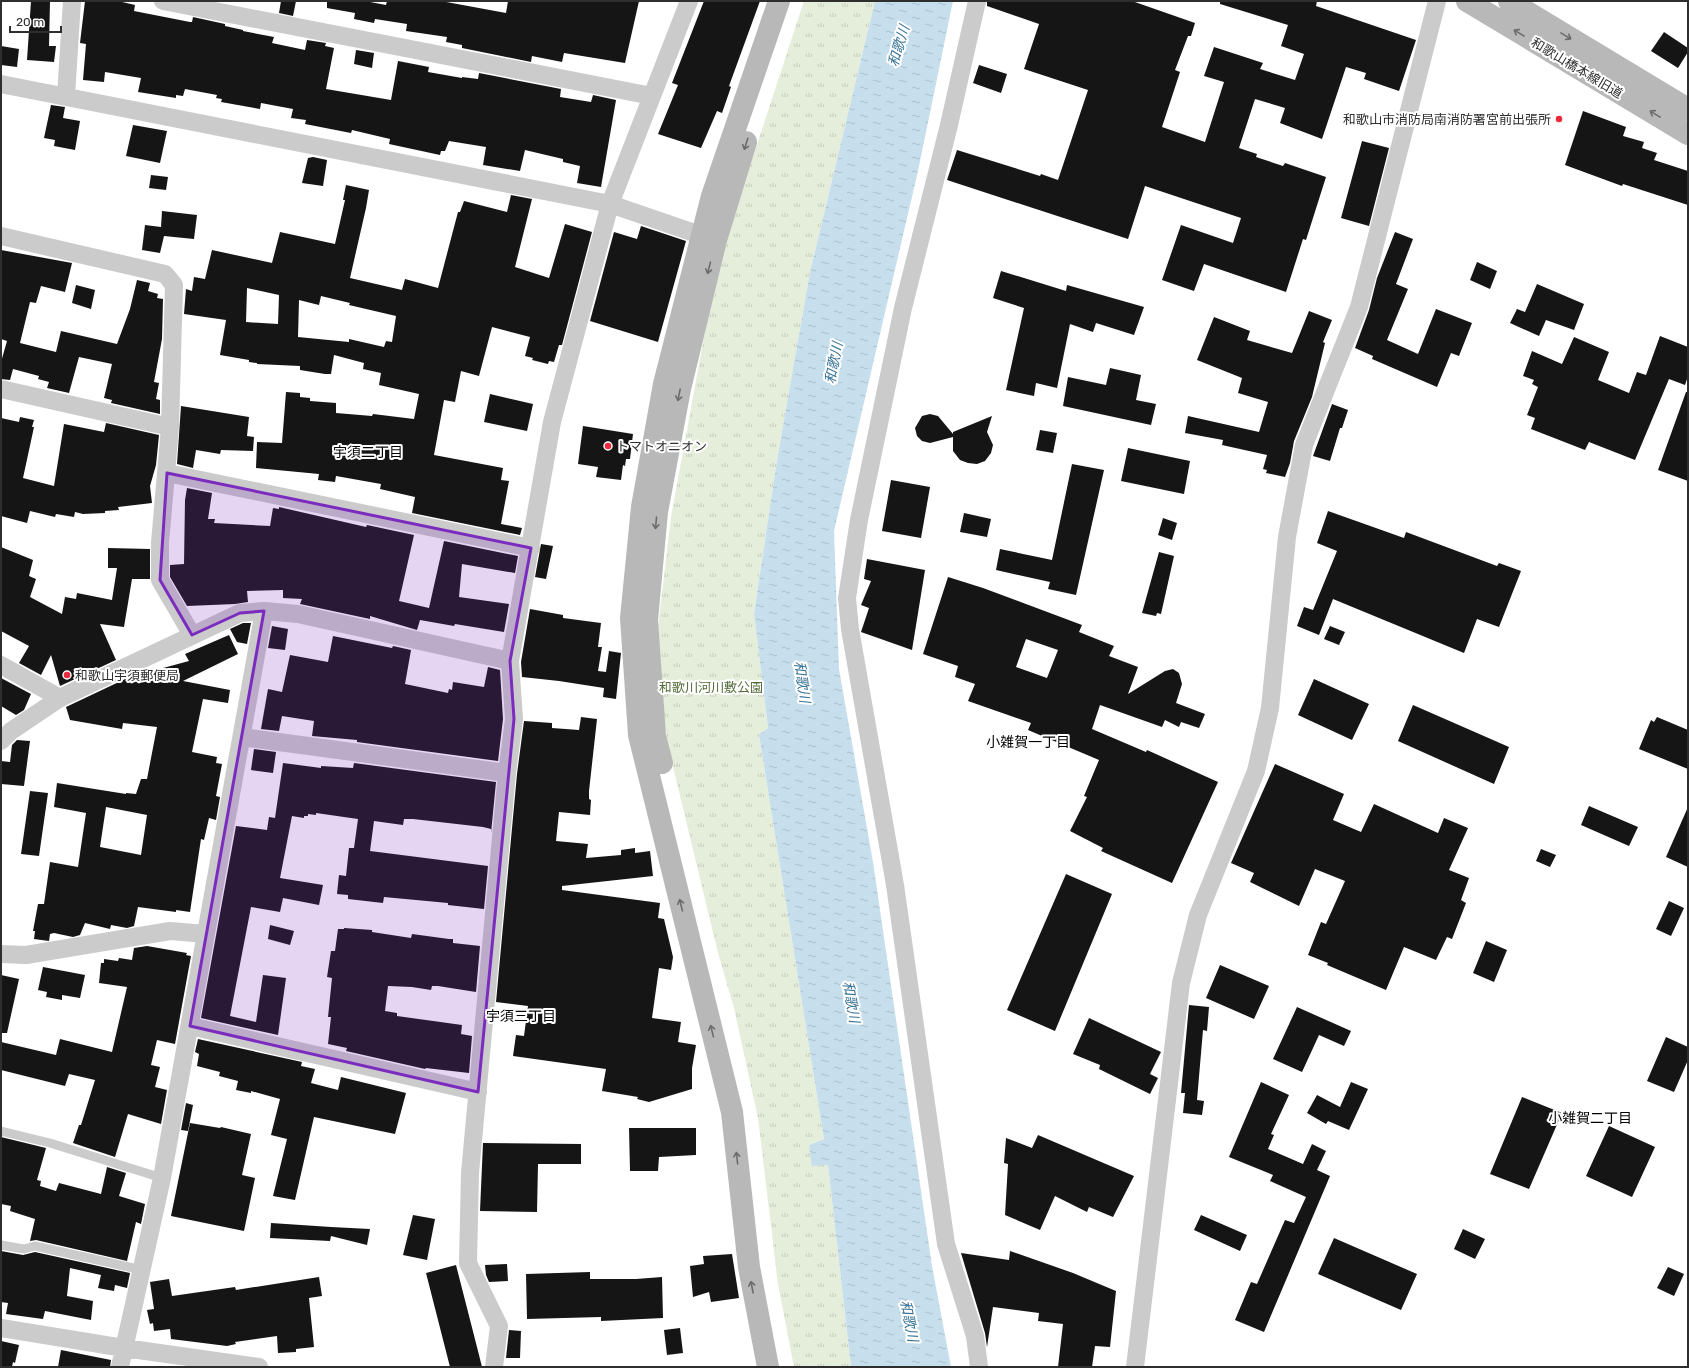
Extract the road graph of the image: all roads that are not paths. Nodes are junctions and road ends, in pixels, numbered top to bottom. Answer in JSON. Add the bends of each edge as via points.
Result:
{"nodes":[{"id":1,"x":72,"y":1,"type":"edge"},
{"id":2,"x":163,"y":1,"type":"edge"},
{"id":3,"x":689,"y":1,"type":"edge"},
{"id":4,"x":779,"y":1,"type":"edge"},
{"id":5,"x":795,"y":1,"type":"edge"},
{"id":6,"x":977,"y":1,"type":"edge"},
{"id":7,"x":1437,"y":1,"type":"edge"},
{"id":8,"x":1467,"y":1,"type":"edge"},
{"id":9,"x":1509,"y":1,"type":"edge"},
{"id":10,"x":1,"y":84,"type":"edge"},
{"id":11,"x":66,"y":96,"type":"junction"},
{"id":12,"x":652,"y":96,"type":"junction"},
{"id":13,"x":1688,"y":109,"type":"edge"},
{"id":14,"x":1688,"y":134,"type":"edge"},
{"id":15,"x":610,"y":204,"type":"junction"},
{"id":16,"x":1,"y":236,"type":"edge"},
{"id":17,"x":708,"y":237,"type":"junction"},
{"id":18,"x":1,"y":389,"type":"edge"},
{"id":19,"x":170,"y":427,"type":"junction"},
{"id":20,"x":167,"y":473,"type":"junction"},
{"id":21,"x":531,"y":548,"type":"junction"},
{"id":22,"x":264,"y":611,"type":"junction"},
{"id":23,"x":192,"y":635,"type":"junction"},
{"id":24,"x":510,"y":661,"type":"junction"},
{"id":25,"x":1,"y":665,"type":"edge"},
{"id":26,"x":60,"y":698,"type":"junction"},
{"id":27,"x":242,"y":737,"type":"junction"},
{"id":28,"x":1,"y":741,"type":"edge"},
{"id":29,"x":507,"y":773,"type":"junction"},
{"id":30,"x":206,"y":934,"type":"junction"},
{"id":31,"x":1,"y":954,"type":"edge"},
{"id":32,"x":190,"y":1026,"type":"junction"},
{"id":33,"x":478,"y":1092,"type":"junction"},
{"id":34,"x":1,"y":1131,"type":"edge"},
{"id":35,"x":162,"y":1178,"type":"junction"},
{"id":36,"x":1,"y":1245,"type":"edge"},
{"id":37,"x":142,"y":1270,"type":"junction"},
{"id":38,"x":1,"y":1328,"type":"edge"},
{"id":39,"x":124,"y":1348,"type":"junction"},
{"id":40,"x":120,"y":1367,"type":"edge"},
{"id":41,"x":258,"y":1367,"type":"edge"},
{"id":42,"x":494,"y":1367,"type":"edge"},
{"id":43,"x":768,"y":1367,"type":"edge"},
{"id":44,"x":780,"y":1367,"type":"edge"},
{"id":45,"x":979,"y":1367,"type":"edge"},
{"id":46,"x":1135,"y":1367,"type":"edge"}],
"edges":[{"from":1,"to":11,"type":"street"},
{"from":2,"to":12,"type":"street"},
{"from":3,"to":12,"type":"street"},
{"from":4,"to":17,"type":"street","via":[[712,196]]},
{"from":5,"to":17,"type":"street","one_way":true,"via":[[729,195]]},
{"from":6,"to":45,"type":"street","via":[[950,125],[903,308],[858,520],[847,598],[850,629],[895,885],[946,1244],[975,1336]]},
{"from":7,"to":46,"type":"street","via":[[1359,308],[1304,445],[1287,537],[1270,708],[1256,771],[1198,915],[1181,983]]},
{"from":14,"to":8,"type":"street","name":"和歌山橋本線旧道","one_way":true},
{"from":9,"to":13,"type":"street","name":"和歌山橋本線旧道","one_way":true},
{"from":10,"to":11,"type":"street"},
{"from":11,"to":15,"type":"street"},
{"from":12,"to":15,"type":"street"},
{"from":15,"to":17,"type":"street"},
{"from":15,"to":21,"type":"street","via":[[552,422]]},
{"from":16,"to":19,"type":"street","via":[[165,274],[174,285]]},
{"from":43,"to":17,"type":"street","one_way":true,"via":[[748,1267],[732,1112],[640,735],[631,618],[642,508],[664,384]]},
{"from":17,"to":44,"type":"street","one_way":true,"via":[[657,512],[647,620],[655,736],[747,1114],[764,1269]]},
{"from":18,"to":19,"type":"street"},
{"from":19,"to":20,"type":"street"},
{"from":20,"to":21,"type":"street"},
{"from":20,"to":23,"type":"street","via":[[160,543],[160,580]]},
{"from":21,"to":24,"type":"street"},
{"from":22,"to":23,"type":"street","via":[[240,613]]},
{"from":22,"to":24,"type":"street","via":[[298,614]]},
{"from":22,"to":27,"type":"street"},
{"from":23,"to":26,"type":"street"},
{"from":24,"to":29,"type":"street","via":[[514,719]]},
{"from":25,"to":26,"type":"street"},
{"from":26,"to":28,"type":"street","via":[[11,731]]},
{"from":27,"to":29,"type":"street"},
{"from":27,"to":30,"type":"street"},
{"from":29,"to":33,"type":"street"},
{"from":30,"to":31,"type":"street","via":[[170,932],[26,955]]},
{"from":30,"to":32,"type":"street"},
{"from":32,"to":33,"type":"street"},
{"from":32,"to":35,"type":"street"},
{"from":33,"to":42,"type":"street","via":[[470,1173],[468,1263],[499,1326]]},
{"from":34,"to":35,"type":"lane","via":[[50,1143]]},
{"from":35,"to":37,"type":"street"},
{"from":36,"to":37,"type":"lane","via":[[24,1249],[35,1246]]},
{"from":37,"to":39,"type":"street"},
{"from":38,"to":39,"type":"street"},
{"from":39,"to":40,"type":"street"},
{"from":39,"to":41,"type":"street"}]}
